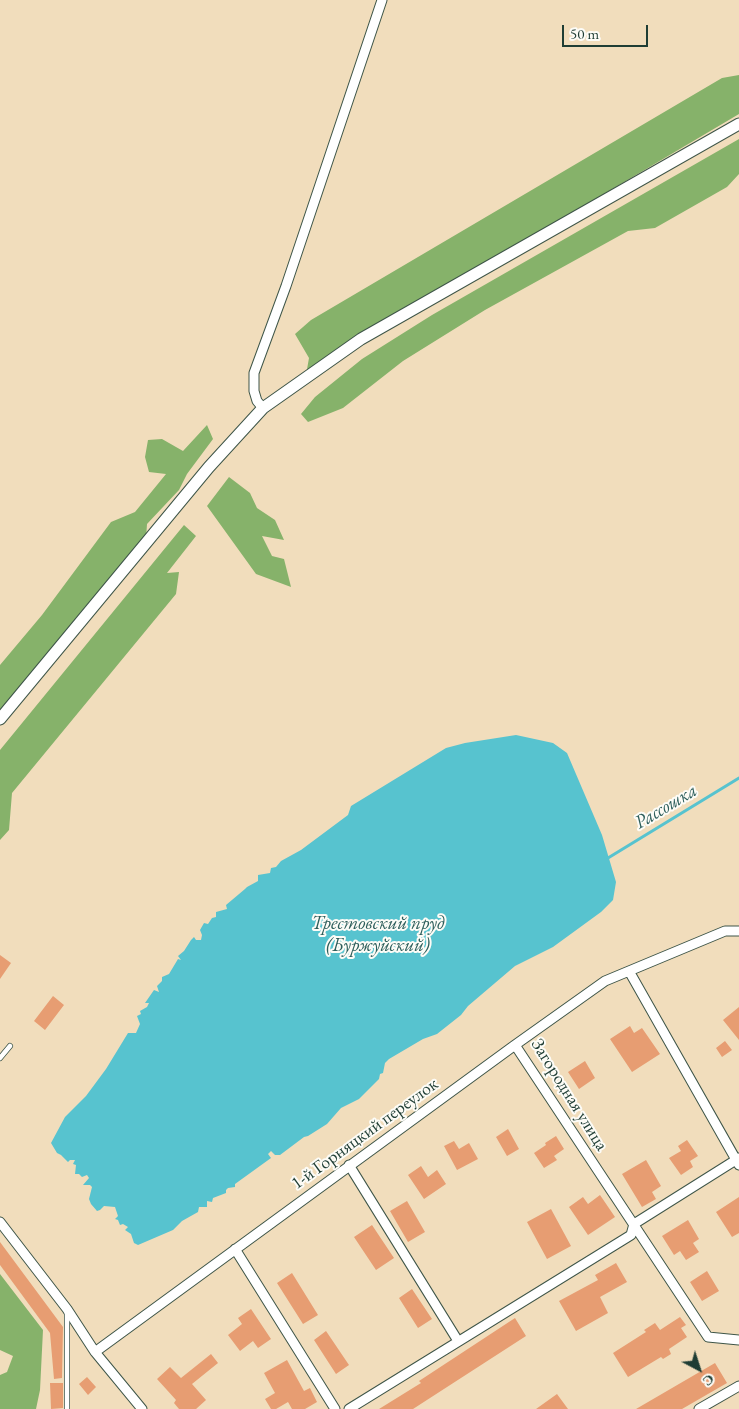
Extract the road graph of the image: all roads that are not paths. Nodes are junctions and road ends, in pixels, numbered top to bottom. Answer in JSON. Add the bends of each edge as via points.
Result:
{"nodes":[{"id":1,"x":382,"y":0,"type":"edge"},
{"id":2,"x":739,"y":124,"type":"edge"},
{"id":3,"x":263,"y":408,"type":"junction"},
{"id":4,"x":0,"y":720,"type":"edge"},
{"id":5,"x":739,"y":931,"type":"edge"},
{"id":6,"x":629,"y":971,"type":"junction"},
{"id":7,"x":515,"y":1045,"type":"junction"},
{"id":8,"x":10,"y":1046,"type":"dead end"},
{"id":9,"x":0,"y":1058,"type":"edge"},
{"id":10,"x":738,"y":1161,"type":"edge"},
{"id":11,"x":349,"y":1165,"type":"junction"},
{"id":12,"x":0,"y":1222,"type":"edge"},
{"id":13,"x":634,"y":1224,"type":"junction"},
{"id":14,"x":235,"y":1249,"type":"junction"},
{"id":15,"x":67,"y":1309,"type":"junction"},
{"id":16,"x":739,"y":1340,"type":"edge"},
{"id":17,"x":458,"y":1341,"type":"junction"},
{"id":18,"x":95,"y":1352,"type":"junction"},
{"id":19,"x":739,"y":1386,"type":"edge"},
{"id":20,"x":67,"y":1409,"type":"edge"},
{"id":21,"x":142,"y":1409,"type":"edge"},
{"id":22,"x":336,"y":1409,"type":"edge"},
{"id":23,"x":349,"y":1409,"type":"edge"},
{"id":24,"x":700,"y":1409,"type":"edge"}],
"edges":[{"from":1,"to":3,"type":"street","via":[[254,373],[254,391]]},
{"from":2,"to":3,"type":"street","via":[[360,339]]},
{"from":3,"to":4,"type":"street","via":[[209,467]]},
{"from":5,"to":6,"type":"street","name":"Загородная улица","via":[[725,931]]},
{"from":6,"to":7,"type":"street","name":"Загородная улица","via":[[605,981]]},
{"from":6,"to":10,"type":"street"},
{"from":7,"to":11,"type":"street","name":"1-й Горняцкий переулок"},
{"from":7,"to":13,"type":"street","name":"Загородная улица"},
{"from":8,"to":9,"type":"lane"},
{"from":10,"to":13,"type":"street"},
{"from":11,"to":14,"type":"street","name":"1-й Горняцкий переулок"},
{"from":11,"to":17,"type":"street"},
{"from":12,"to":15,"type":"street"},
{"from":13,"to":16,"type":"street","name":"Загородная улица","via":[[708,1337]]},
{"from":13,"to":17,"type":"street","via":[[631,1235]]},
{"from":14,"to":18,"type":"street","name":"1-й Горняцкий переулок"},
{"from":14,"to":22,"type":"street"},
{"from":15,"to":18,"type":"street"},
{"from":15,"to":20,"type":"lane"},
{"from":17,"to":23,"type":"street"},
{"from":18,"to":21,"type":"street"},
{"from":19,"to":24,"type":"street"}]}
